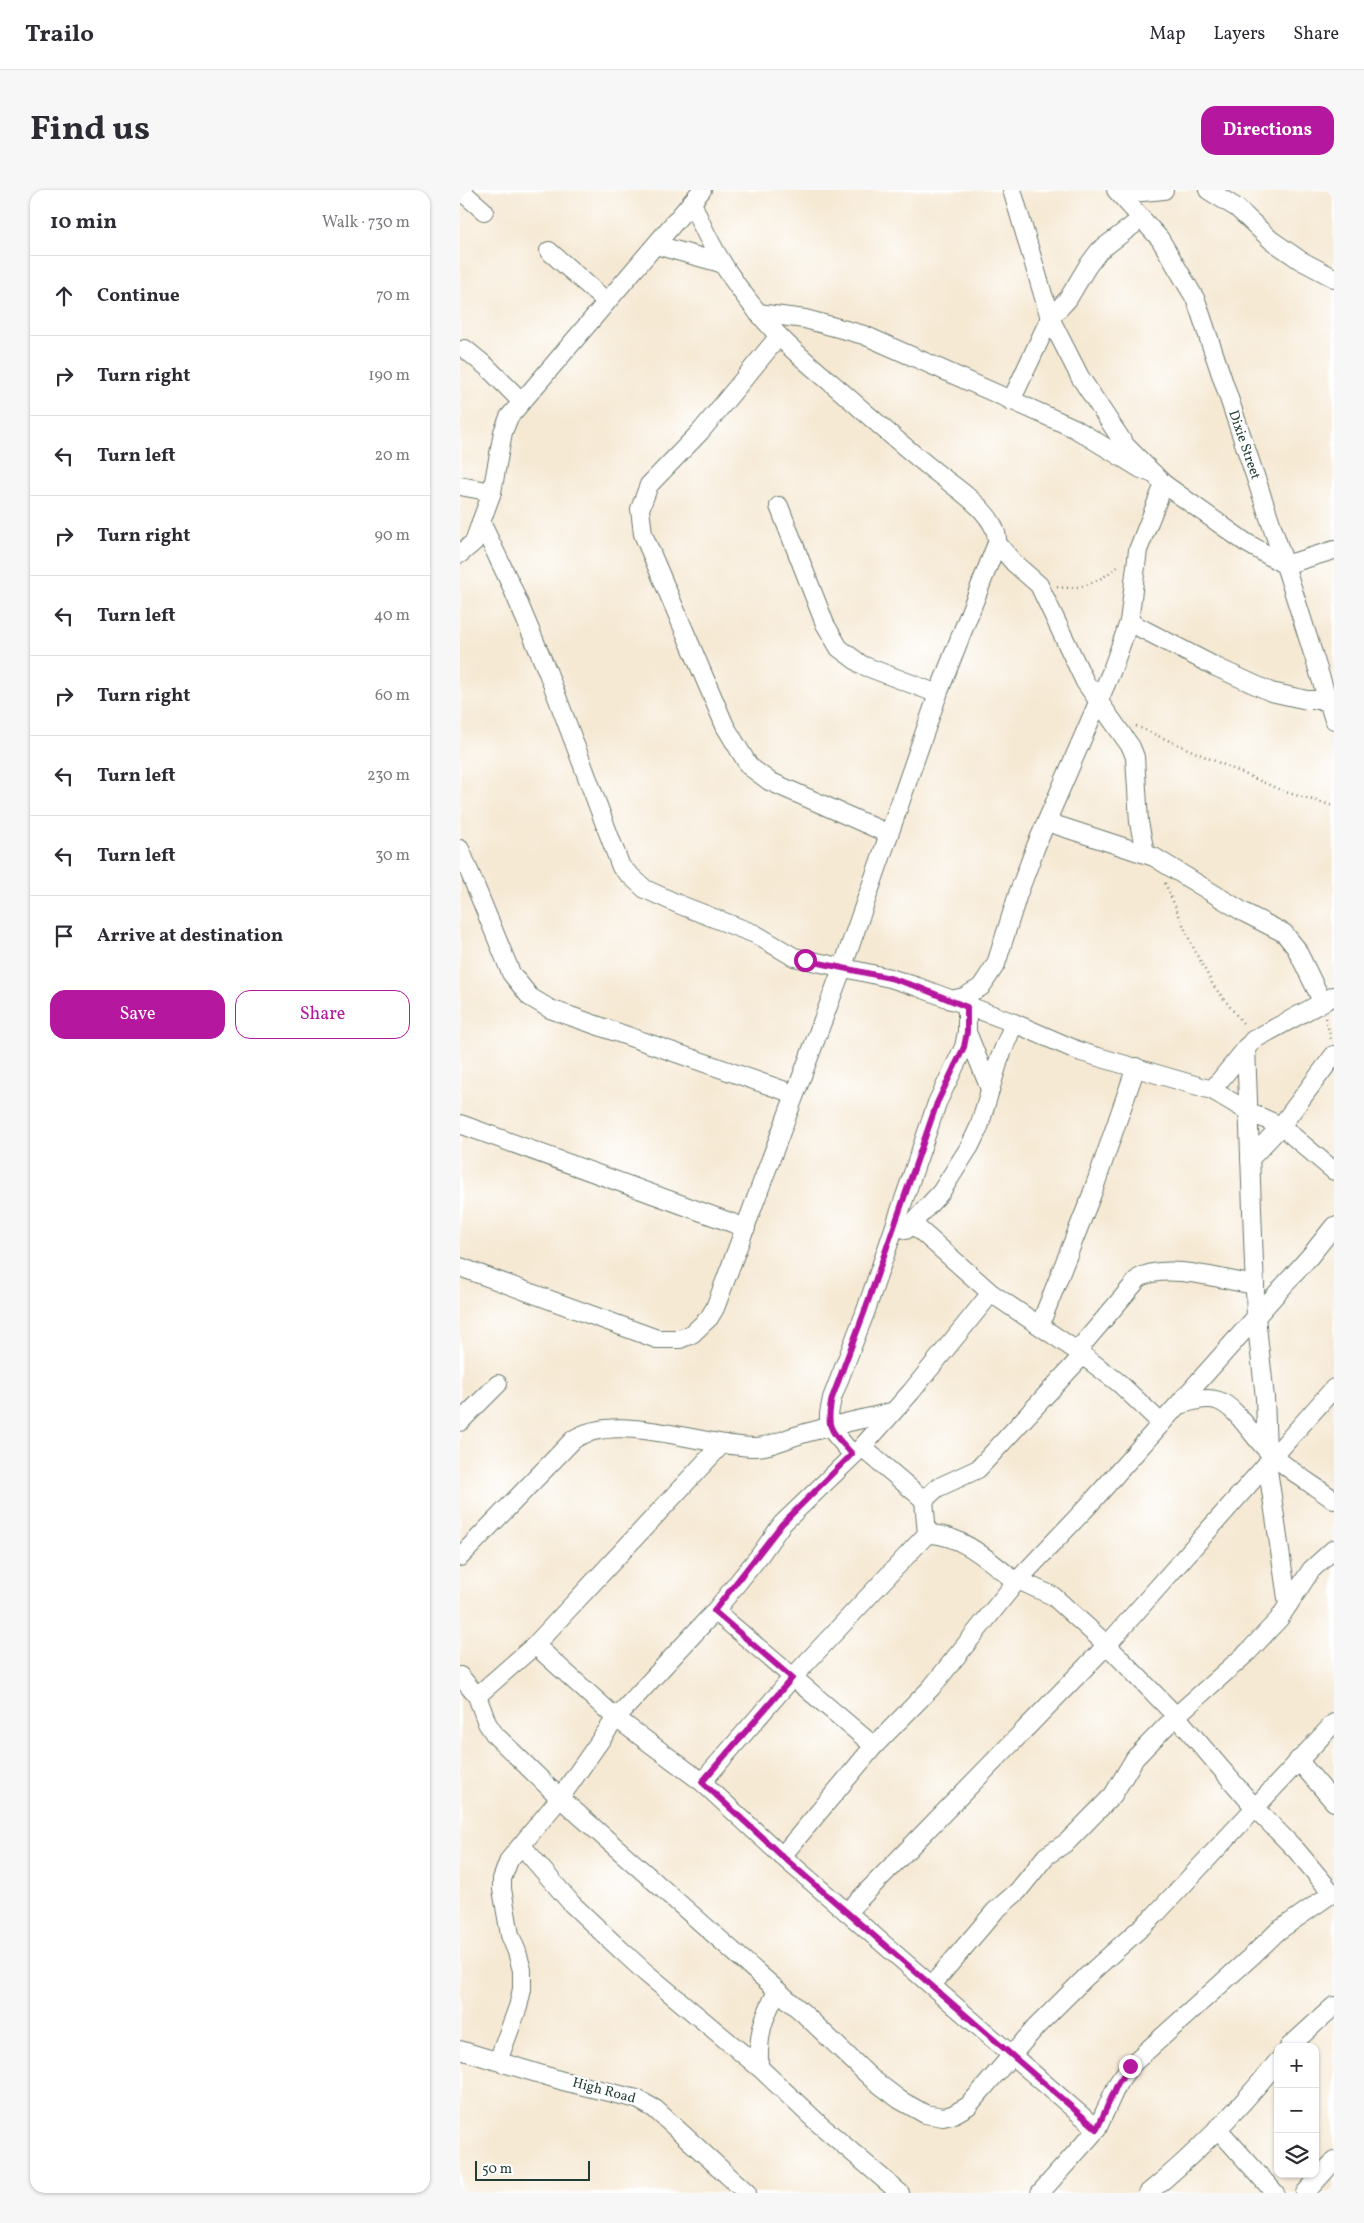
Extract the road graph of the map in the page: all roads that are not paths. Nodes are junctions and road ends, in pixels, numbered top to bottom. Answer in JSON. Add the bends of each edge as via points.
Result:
{"nodes":[{"id":1,"x":460,"y":190,"type":"edge"},
{"id":2,"x":1012,"y":190,"type":"edge"},
{"id":3,"x":1164,"y":190,"type":"edge"},
{"id":4,"x":1208,"y":190,"type":"edge"},
{"id":5,"x":1118,"y":192,"type":"edge"},
{"id":6,"x":697,"y":196,"type":"edge"},
{"id":7,"x":484,"y":211,"type":"dead end"},
{"id":8,"x":1141,"y":219,"type":"junction"},
{"id":9,"x":656,"y":245,"type":"junction"},
{"id":10,"x":550,"y":251,"type":"dead end"},
{"id":11,"x":721,"y":262,"type":"junction"},
{"id":12,"x":1334,"y":278,"type":"edge"},
{"id":13,"x":606,"y":301,"type":"junction"},
{"id":14,"x":758,"y":313,"type":"junction"},
{"id":15,"x":1050,"y":318,"type":"junction"},
{"id":16,"x":779,"y":336,"type":"junction"},
{"id":17,"x":464,"y":349,"type":"dead end"},
{"id":18,"x":521,"y":401,"type":"junction"},
{"id":19,"x":1011,"y":401,"type":"junction"},
{"id":20,"x":1159,"y":479,"type":"junction"},
{"id":21,"x":460,"y":486,"type":"edge"},
{"id":22,"x":492,"y":492,"type":"junction"},
{"id":23,"x":779,"y":506,"type":"dead end"},
{"id":24,"x":482,"y":522,"type":"junction"},
{"id":25,"x":997,"y":543,"type":"junction"},
{"id":26,"x":1334,"y":550,"type":"edge"},
{"id":27,"x":460,"y":554,"type":"edge"},
{"id":28,"x":1285,"y":565,"type":"junction"},
{"id":29,"x":1129,"y":622,"type":"junction"},
{"id":30,"x":938,"y":694,"type":"junction"},
{"id":31,"x":1328,"y":700,"type":"junction"},
{"id":32,"x":1098,"y":701,"type":"junction"},
{"id":33,"x":1334,"y":720,"type":"edge"},
{"id":34,"x":1048,"y":822,"type":"junction"},
{"id":35,"x":889,"y":834,"type":"junction"},
{"id":36,"x":460,"y":849,"type":"edge"},
{"id":37,"x":1144,"y":853,"type":"junction"},
{"id":38,"x":842,"y":969,"type":"junction"},
{"id":39,"x":1328,"y":998,"type":"edge"},
{"id":40,"x":959,"y":1003,"type":"junction"},
{"id":41,"x":1014,"y":1024,"type":"junction"},
{"id":42,"x":967,"y":1032,"type":"junction"},
{"id":43,"x":1249,"y":1044,"type":"junction"},
{"id":44,"x":1333,"y":1049,"type":"edge"},
{"id":45,"x":1136,"y":1067,"type":"junction"},
{"id":46,"x":990,"y":1089,"type":"junction"},
{"id":47,"x":1212,"y":1090,"type":"junction"},
{"id":48,"x":794,"y":1094,"type":"junction"},
{"id":49,"x":1249,"y":1112,"type":"junction"},
{"id":50,"x":460,"y":1124,"type":"edge"},
{"id":51,"x":1280,"y":1126,"type":"junction"},
{"id":52,"x":1250,"y":1159,"type":"junction"},
{"id":53,"x":1334,"y":1171,"type":"edge"},
{"id":54,"x":913,"y":1224,"type":"junction"},
{"id":55,"x":1334,"y":1226,"type":"edge"},
{"id":56,"x":746,"y":1228,"type":"junction"},
{"id":57,"x":889,"y":1243,"type":"junction"},
{"id":58,"x":460,"y":1268,"type":"edge"},
{"id":59,"x":1255,"y":1285,"type":"junction"},
{"id":60,"x":991,"y":1293,"type":"junction"},
{"id":61,"x":1256,"y":1318,"type":"junction"},
{"id":62,"x":1040,"y":1325,"type":"junction"},
{"id":63,"x":1080,"y":1353,"type":"junction"},
{"id":64,"x":498,"y":1384,"type":"dead end"},
{"id":65,"x":1334,"y":1388,"type":"edge"},
{"id":66,"x":1178,"y":1405,"type":"junction"},
{"id":67,"x":891,"y":1412,"type":"junction"},
{"id":68,"x":460,"y":1422,"type":"edge"},
{"id":69,"x":1161,"y":1423,"type":"junction"},
{"id":70,"x":830,"y":1427,"type":"junction"},
{"id":71,"x":722,"y":1444,"type":"junction"},
{"id":72,"x":857,"y":1451,"type":"junction"},
{"id":73,"x":1269,"y":1456,"type":"junction"},
{"id":74,"x":924,"y":1500,"type":"junction"},
{"id":75,"x":1334,"y":1500,"type":"edge"},
{"id":76,"x":927,"y":1534,"type":"junction"},
{"id":77,"x":1334,"y":1549,"type":"edge"},
{"id":78,"x":460,"y":1557,"type":"edge"},
{"id":79,"x":1017,"y":1581,"type":"junction"},
{"id":80,"x":1288,"y":1605,"type":"junction"},
{"id":81,"x":714,"y":1611,"type":"junction"},
{"id":82,"x":535,"y":1645,"type":"junction"},
{"id":83,"x":1107,"y":1646,"type":"junction"},
{"id":84,"x":460,"y":1676,"type":"edge"},
{"id":85,"x":792,"y":1678,"type":"junction"},
{"id":86,"x":477,"y":1696,"type":"junction"},
{"id":87,"x":1176,"y":1716,"type":"junction"},
{"id":88,"x":616,"y":1718,"type":"junction"},
{"id":89,"x":1334,"y":1722,"type":"edge"},
{"id":90,"x":874,"y":1746,"type":"junction"},
{"id":91,"x":1298,"y":1760,"type":"junction"},
{"id":92,"x":702,"y":1782,"type":"junction"},
{"id":93,"x":560,"y":1798,"type":"junction"},
{"id":94,"x":1334,"y":1802,"type":"edge"},
{"id":95,"x":1255,"y":1808,"type":"junction"},
{"id":96,"x":522,"y":1846,"type":"junction"},
{"id":97,"x":782,"y":1856,"type":"junction"},
{"id":98,"x":1333,"y":1892,"type":"edge"},
{"id":99,"x":847,"y":1912,"type":"junction"},
{"id":100,"x":932,"y":1985,"type":"junction"},
{"id":101,"x":777,"y":1991,"type":"junction"},
{"id":102,"x":1334,"y":2006,"type":"edge"},
{"id":103,"x":1293,"y":2043,"type":"edge"},
{"id":104,"x":460,"y":2050,"type":"edge"},
{"id":105,"x":1013,"y":2054,"type":"junction"},
{"id":106,"x":498,"y":2061,"type":"junction"},
{"id":107,"x":1274,"y":2066,"type":"edge"},
{"id":108,"x":759,"y":2067,"type":"junction"},
{"id":109,"x":1217,"y":2128,"type":"junction"},
{"id":110,"x":1097,"y":2129,"type":"junction"},
{"id":111,"x":1334,"y":2162,"type":"edge"},
{"id":112,"x":747,"y":2193,"type":"edge"},
{"id":113,"x":900,"y":2193,"type":"edge"},
{"id":114,"x":1040,"y":2193,"type":"edge"},
{"id":115,"x":1148,"y":2193,"type":"edge"},
{"id":116,"x":1275,"y":2193,"type":"edge"},
{"id":117,"x":1305,"y":2193,"type":"edge"}],
"edges":[{"from":1,"to":7,"type":"street"},
{"from":2,"to":15,"type":"street"},
{"from":3,"to":5,"type":"street"},
{"from":4,"to":12,"type":"street","via":[[1237,208],[1271,240]]},
{"from":5,"to":8,"type":"street","name":"Dixie Street"},
{"from":6,"to":9,"type":"street"},
{"from":6,"to":11,"type":"street","via":[[702,228]]},
{"from":8,"to":15,"type":"street","via":[[1099,251],[1068,299]]},
{"from":8,"to":28,"type":"street","name":"Dixie Street","via":[[1160,239],[1196,300]]},
{"from":9,"to":11,"type":"street"},
{"from":9,"to":13,"type":"street"},
{"from":10,"to":13,"type":"street"},
{"from":11,"to":14,"type":"street"},
{"from":13,"to":18,"type":"street"},
{"from":14,"to":16,"type":"street"},
{"from":14,"to":19,"type":"street","via":[[805,319],[864,335]]},
{"from":15,"to":19,"type":"street"},
{"from":15,"to":20,"type":"street","via":[[1097,404],[1125,445]]},
{"from":16,"to":25,"type":"street","via":[[881,427],[969,498],[992,521],[997,531]]},
{"from":16,"to":35,"type":"street","via":[[701,431],[649,485],[640,509],[643,534],[725,726],[749,766],[769,781]]},
{"from":17,"to":18,"type":"street"},
{"from":18,"to":22,"type":"street","via":[[503,432]]},
{"from":19,"to":20,"type":"street","via":[[1074,428]]},
{"from":20,"to":28,"type":"street","via":[[1245,542]]},
{"from":20,"to":29,"type":"street","via":[[1138,550]]},
{"from":21,"to":22,"type":"street"},
{"from":22,"to":24,"type":"street"},
{"from":23,"to":30,"type":"street","via":[[825,624],[839,648],[862,665]]},
{"from":24,"to":27,"type":"street","via":[[474,542]]},
{"from":24,"to":38,"type":"street","via":[[548,673],[621,867],[645,889],[755,934],[794,958]]},
{"from":25,"to":30,"type":"street"},
{"from":25,"to":32,"type":"street","via":[[1038,586],[1074,661]]},
{"from":26,"to":28,"type":"street"},
{"from":28,"to":31,"type":"street","name":"Dixie Street"},
{"from":29,"to":31,"type":"street","via":[[1271,692],[1307,700]]},
{"from":29,"to":32,"type":"street"},
{"from":30,"to":35,"type":"street"},
{"from":31,"to":33,"type":"street","name":"Dixie Street"},
{"from":32,"to":34,"type":"street"},
{"from":32,"to":37,"type":"street","via":[[1121,730],[1135,757]]},
{"from":34,"to":37,"type":"street"},
{"from":34,"to":40,"type":"street","via":[[1018,894],[1002,949],[990,976]]},
{"from":35,"to":38,"type":"street"},
{"from":36,"to":48,"type":"street","via":[[512,973],[530,997],[550,1009]]},
{"from":37,"to":39,"type":"street","via":[[1284,932]]},
{"from":38,"to":40,"type":"street","via":[[890,978]]},
{"from":38,"to":48,"type":"street"},
{"from":39,"to":43,"type":"street"},
{"from":40,"to":41,"type":"street"},
{"from":40,"to":42,"type":"street"},
{"from":41,"to":45,"type":"street","via":[[1081,1052]]},
{"from":41,"to":46,"type":"street"},
{"from":42,"to":46,"type":"street"},
{"from":42,"to":57,"type":"street","via":[[962,1052],[934,1110]]},
{"from":43,"to":47,"type":"street"},
{"from":43,"to":49,"type":"street"},
{"from":44,"to":51,"type":"street"},
{"from":45,"to":47,"type":"street"},
{"from":45,"to":62,"type":"street","via":[[1092,1194]]},
{"from":46,"to":54,"type":"street","via":[[979,1127],[958,1167]]},
{"from":47,"to":49,"type":"street"},
{"from":48,"to":56,"type":"street"},
{"from":49,"to":51,"type":"street"},
{"from":49,"to":52,"type":"street"},
{"from":50,"to":56,"type":"street"},
{"from":51,"to":52,"type":"street"},
{"from":51,"to":53,"type":"street"},
{"from":52,"to":59,"type":"street"},
{"from":54,"to":57,"type":"street"},
{"from":54,"to":60,"type":"street"},
{"from":55,"to":61,"type":"street"},
{"from":56,"to":58,"type":"street","via":[[709,1318],[696,1331],[680,1339],[657,1339]]},
{"from":57,"to":70,"type":"street","via":[[839,1377],[829,1414]]},
{"from":59,"to":61,"type":"street"},
{"from":59,"to":63,"type":"street","via":[[1171,1271],[1147,1273],[1139,1278]]},
{"from":60,"to":62,"type":"street"},
{"from":60,"to":67,"type":"street"},
{"from":61,"to":66,"type":"street"},
{"from":61,"to":73,"type":"street"},
{"from":62,"to":63,"type":"street"},
{"from":63,"to":69,"type":"street","via":[[1119,1383]]},
{"from":63,"to":74,"type":"street","via":[[978,1469],[937,1488]]},
{"from":64,"to":68,"type":"street"},
{"from":65,"to":73,"type":"street"},
{"from":66,"to":69,"type":"street"},
{"from":66,"to":73,"type":"street","via":[[1218,1400],[1230,1407]]},
{"from":67,"to":70,"type":"street"},
{"from":67,"to":72,"type":"street"},
{"from":69,"to":79,"type":"street"},
{"from":70,"to":71,"type":"street","via":[[769,1446]]},
{"from":70,"to":72,"type":"street"},
{"from":71,"to":78,"type":"street","via":[[630,1428],[584,1433],[573,1440]]},
{"from":71,"to":82,"type":"street"},
{"from":72,"to":74,"type":"street"},
{"from":72,"to":81,"type":"street","via":[[782,1524]]},
{"from":73,"to":75,"type":"street"},
{"from":73,"to":80,"type":"street"},
{"from":73,"to":83,"type":"street"},
{"from":74,"to":76,"type":"street"},
{"from":76,"to":79,"type":"street","via":[[951,1537]]},
{"from":76,"to":85,"type":"street"},
{"from":77,"to":80,"type":"street","via":[[1311,1570]]},
{"from":79,"to":83,"type":"street","via":[[1053,1596]]},
{"from":79,"to":90,"type":"street","via":[[931,1688]]},
{"from":80,"to":87,"type":"street","via":[[1248,1652]]},
{"from":81,"to":85,"type":"street"},
{"from":81,"to":88,"type":"street"},
{"from":82,"to":86,"type":"street"},
{"from":82,"to":88,"type":"street"},
{"from":83,"to":87,"type":"street"},
{"from":83,"to":99,"type":"street"},
{"from":84,"to":86,"type":"street"},
{"from":85,"to":90,"type":"street"},
{"from":85,"to":92,"type":"street"},
{"from":86,"to":93,"type":"street","via":[[495,1735]]},
{"from":87,"to":95,"type":"street"},
{"from":87,"to":100,"type":"street","via":[[1135,1758],[1102,1808],[1067,1842],[1046,1856]]},
{"from":88,"to":92,"type":"street"},
{"from":88,"to":93,"type":"street"},
{"from":89,"to":91,"type":"street"},
{"from":90,"to":97,"type":"street"},
{"from":91,"to":94,"type":"street"},
{"from":91,"to":95,"type":"street"},
{"from":92,"to":97,"type":"street"},
{"from":93,"to":96,"type":"street"},
{"from":93,"to":101,"type":"street"},
{"from":95,"to":98,"type":"street"},
{"from":95,"to":105,"type":"street","via":[[1155,1915],[1086,1977]]},
{"from":96,"to":106,"type":"street","via":[[506,1865],[502,1879],[510,1935],[522,1970],[522,1989]]},
{"from":96,"to":108,"type":"street","via":[[572,1904],[608,1939]]},
{"from":97,"to":99,"type":"street"},
{"from":98,"to":110,"type":"street","via":[[1266,1941],[1130,2066],[1118,2083]]},
{"from":99,"to":100,"type":"street"},
{"from":100,"to":105,"type":"street"},
{"from":101,"to":105,"type":"street","via":[[871,2078],[900,2100],[933,2117],[952,2115],[968,2106]]},
{"from":101,"to":108,"type":"street","via":[[759,2034]]},
{"from":102,"to":103,"type":"street"},
{"from":104,"to":106,"type":"street","name":"High Road"},
{"from":105,"to":110,"type":"street"},
{"from":106,"to":112,"type":"street","name":"High Road","via":[[637,2099],[656,2109]]},
{"from":107,"to":109,"type":"street"},
{"from":108,"to":113,"type":"street"},
{"from":109,"to":115,"type":"street"},
{"from":109,"to":116,"type":"street"},
{"from":110,"to":114,"type":"street"},
{"from":111,"to":117,"type":"street"}]}
